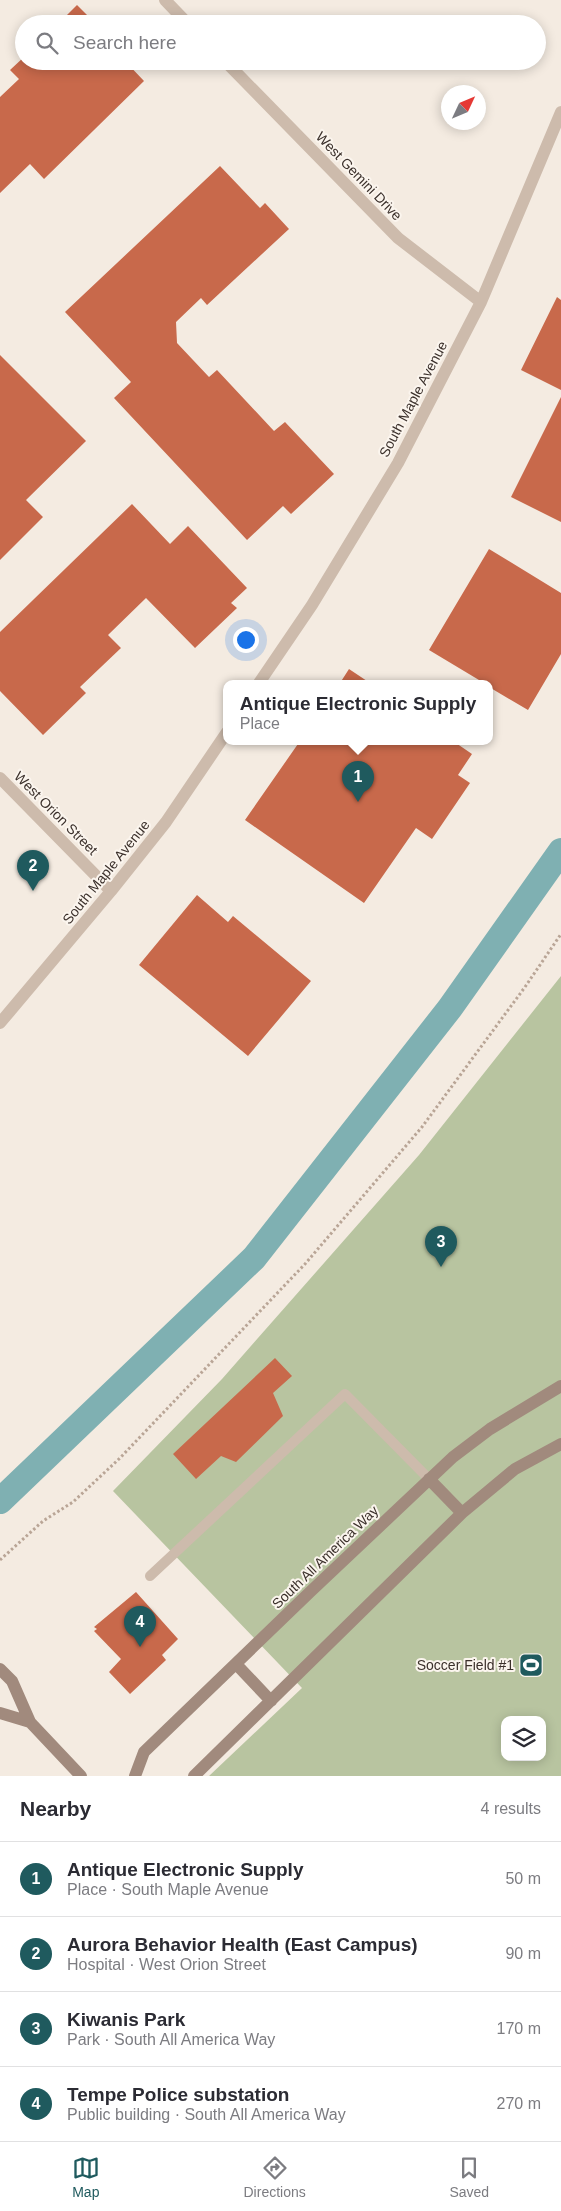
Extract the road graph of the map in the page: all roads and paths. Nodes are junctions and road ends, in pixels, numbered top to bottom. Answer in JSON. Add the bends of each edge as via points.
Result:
{"nodes":[{"id":1,"x":165,"y":0,"type":"edge"},
{"id":2,"x":179,"y":15,"type":"edge"},
{"id":3,"x":234,"y":70,"type":"edge"},
{"id":4,"x":561,"y":112,"type":"edge"},
{"id":5,"x":481,"y":302,"type":"junction"},
{"id":6,"x":262,"y":680,"type":"edge"},
{"id":7,"x":223,"y":738,"type":"edge"},
{"id":8,"x":0,"y":778,"type":"edge"},
{"id":9,"x":111,"y":891,"type":"junction"},
{"id":10,"x":561,"y":934,"type":"edge"},
{"id":11,"x":0,"y":1023,"type":"edge"},
{"id":12,"x":561,"y":1386,"type":"edge"},
{"id":13,"x":561,"y":1444,"type":"edge"},
{"id":14,"x":429,"y":1479,"type":"junction"},
{"id":15,"x":462,"y":1513,"type":"junction"},
{"id":16,"x":0,"y":1560,"type":"edge"},
{"id":17,"x":150,"y":1576,"type":"dead end"},
{"id":18,"x":236,"y":1664,"type":"junction"},
{"id":19,"x":0,"y":1669,"type":"edge"},
{"id":20,"x":271,"y":1701,"type":"junction"},
{"id":21,"x":0,"y":1713,"type":"edge"},
{"id":22,"x":30,"y":1722,"type":"junction"},
{"id":23,"x":82,"y":1776,"type":"edge"},
{"id":24,"x":135,"y":1776,"type":"edge"},
{"id":25,"x":194,"y":1776,"type":"edge"}],
"edges":[{"from":1,"to":2,"type":"street"},
{"from":3,"to":5,"type":"street","name":"West Gemini Drive","via":[[398,238]]},
{"from":4,"to":5,"type":"street","name":"South Maple Avenue"},
{"from":5,"to":6,"type":"street","name":"South Maple Avenue","via":[[398,463],[312,605]]},
{"from":7,"to":9,"type":"street","name":"South Maple Avenue","via":[[176,809]]},
{"from":8,"to":9,"type":"street","name":"West Orion Street"},
{"from":9,"to":11,"type":"street","name":"South Maple Avenue"},
{"from":10,"to":16,"type":"path","via":[[422,1128],[305,1264],[120,1458],[73,1502],[43,1521]]},
{"from":12,"to":14,"type":"street","name":"South All America Way","via":[[490,1429]]},
{"from":13,"to":15,"type":"street","via":[[515,1469]]},
{"from":14,"to":15,"type":"street"},
{"from":14,"to":17,"type":"lane","via":[[345,1394]]},
{"from":14,"to":18,"type":"street","name":"South All America Way"},
{"from":15,"to":20,"type":"street"},
{"from":18,"to":20,"type":"street"},
{"from":18,"to":24,"type":"street","name":"South All America Way","via":[[144,1752]]},
{"from":19,"to":22,"type":"street","via":[[12,1681]]},
{"from":20,"to":25,"type":"street"},
{"from":21,"to":22,"type":"street"},
{"from":22,"to":23,"type":"street"}]}
